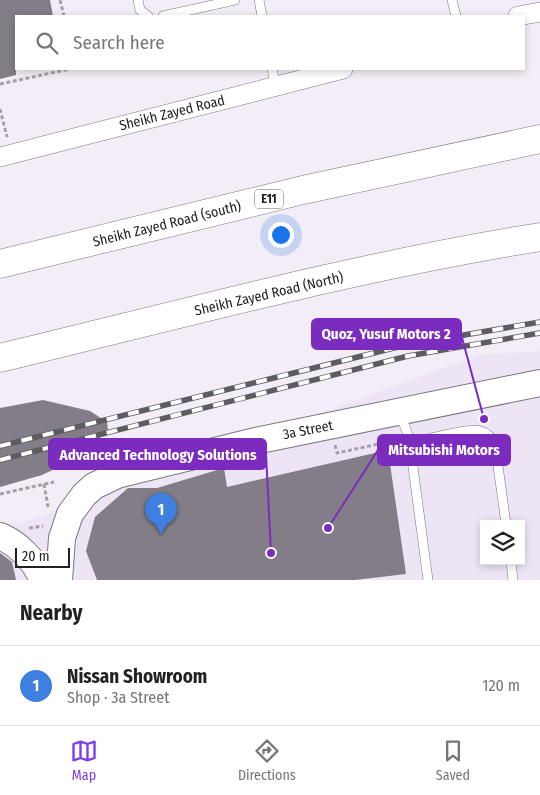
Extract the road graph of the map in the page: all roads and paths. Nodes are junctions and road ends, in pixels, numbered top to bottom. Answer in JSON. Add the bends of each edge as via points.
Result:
{"nodes":[{"id":1,"x":60,"y":0,"type":"edge"},
{"id":2,"x":138,"y":0,"type":"edge"},
{"id":3,"x":235,"y":0,"type":"edge"},
{"id":4,"x":259,"y":0,"type":"edge"},
{"id":5,"x":452,"y":0,"type":"edge"},
{"id":6,"x":540,"y":12,"type":"edge"},
{"id":7,"x":64,"y":15,"type":"edge"},
{"id":8,"x":147,"y":15,"type":"edge"},
{"id":9,"x":168,"y":15,"type":"edge"},
{"id":10,"x":262,"y":15,"type":"edge"},
{"id":11,"x":456,"y":15,"type":"edge"},
{"id":12,"x":524,"y":15,"type":"edge"},
{"id":13,"x":65,"y":70,"type":"edge"},
{"id":14,"x":335,"y":70,"type":"edge"},
{"id":15,"x":274,"y":78,"type":"edge"},
{"id":16,"x":0,"y":84,"type":"edge"},
{"id":17,"x":0,"y":109,"type":"edge"},
{"id":18,"x":540,"y":139,"type":"edge"},
{"id":19,"x":6,"y":156,"type":"edge"},
{"id":20,"x":540,"y":237,"type":"edge"},
{"id":21,"x":0,"y":264,"type":"edge"},
{"id":22,"x":0,"y":358,"type":"edge"},
{"id":23,"x":540,"y":383,"type":"edge"},
{"id":24,"x":387,"y":414,"type":"junction"},
{"id":25,"x":410,"y":443,"type":"junction"},
{"id":26,"x":54,"y":482,"type":"dead end"},
{"id":27,"x":44,"y":484,"type":"junction"},
{"id":28,"x":0,"y":494,"type":"edge"},
{"id":29,"x":48,"y":508,"type":"dead end"},
{"id":30,"x":505,"y":520,"type":"edge"},
{"id":31,"x":0,"y":536,"type":"edge"},
{"id":32,"x":511,"y":565,"type":"edge"},
{"id":33,"x":43,"y":580,"type":"edge"},
{"id":34,"x":59,"y":580,"type":"edge"},
{"id":35,"x":428,"y":580,"type":"edge"},
{"id":36,"x":513,"y":580,"type":"edge"}],
"edges":[{"from":1,"to":7,"type":"path"},
{"from":2,"to":8,"type":"lane","via":[[140,10]]},
{"from":3,"to":9,"type":"lane"},
{"from":4,"to":10,"type":"lane"},
{"from":5,"to":11,"type":"lane"},
{"from":6,"to":12,"type":"street"},
{"from":13,"to":16,"type":"path"},
{"from":14,"to":15,"type":"street","name":"Sheikh Zayed Road"},
{"from":15,"to":19,"type":"street","name":"Sheikh Zayed Road"},
{"from":17,"to":19,"type":"path"},
{"from":18,"to":21,"type":"highway","name":"Sheikh Zayed Road (south)","number":"E11","via":[[303,190]]},
{"from":20,"to":22,"type":"highway","name":"Sheikh Zayed Road (North)","via":[[351,274]]},
{"from":23,"to":24,"type":"street","name":"3a Street"},
{"from":24,"to":25,"type":"lane","via":[[403,422]]},
{"from":24,"to":34,"type":"street","name":"3a Street","via":[[219,448],[117,474],[105,480],[84,495],[70,514],[62,538]]},
{"from":25,"to":30,"type":"lane","via":[[479,430],[484,432],[492,439],[496,450]]},
{"from":25,"to":35,"type":"lane"},
{"from":26,"to":27,"type":"path"},
{"from":27,"to":28,"type":"path"},
{"from":27,"to":29,"type":"path"},
{"from":31,"to":33,"type":"street","via":[[27,554]]},
{"from":32,"to":36,"type":"lane"}]}
